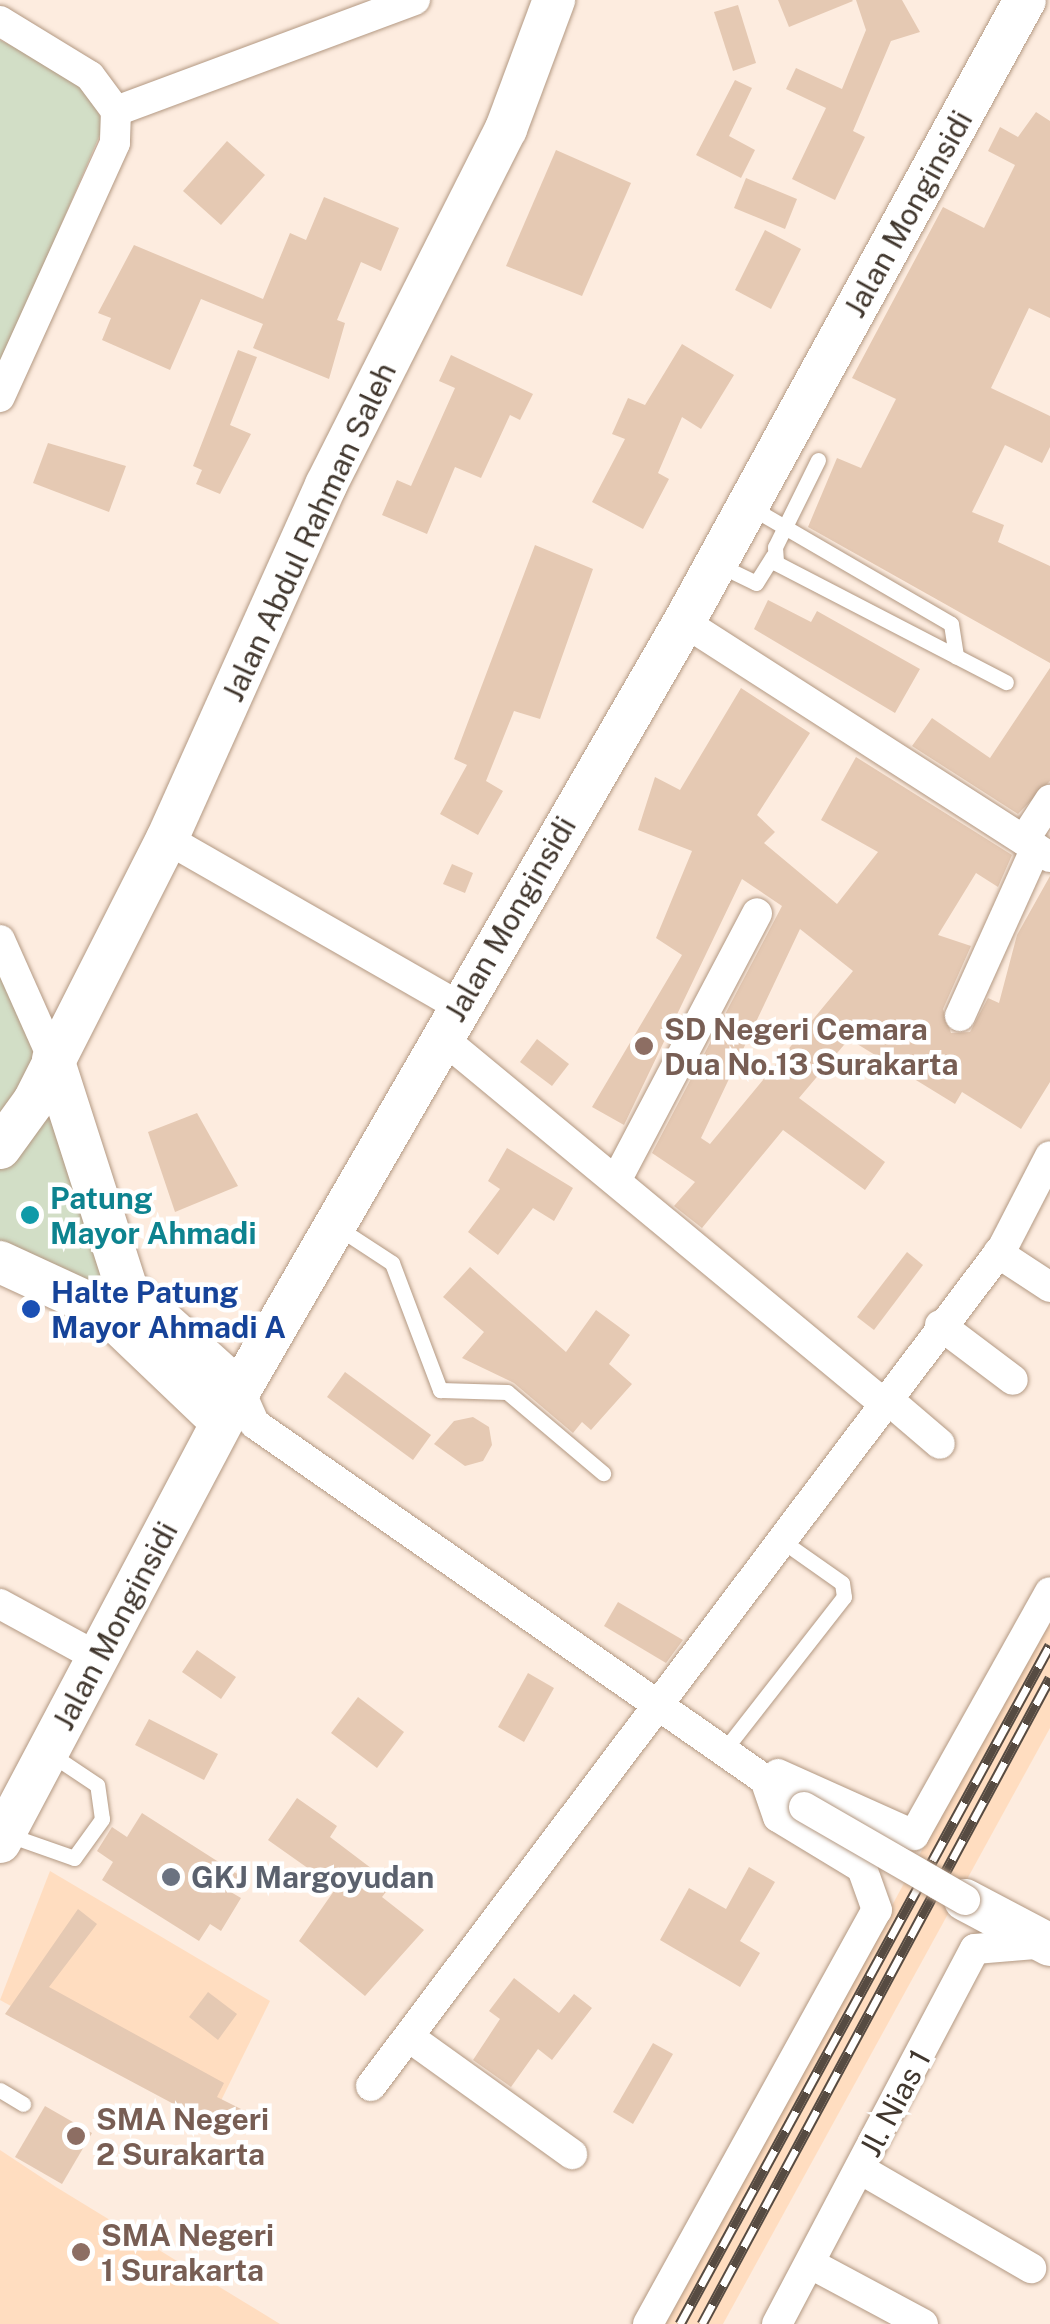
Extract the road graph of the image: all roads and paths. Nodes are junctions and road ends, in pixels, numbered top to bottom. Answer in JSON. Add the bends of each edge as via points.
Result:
{"nodes":[{"id":1,"x":416,"y":0,"type":"edge"},
{"id":2,"x":554,"y":0,"type":"edge"},
{"id":3,"x":1025,"y":0,"type":"edge"},
{"id":4,"x":0,"y":21,"type":"edge"},
{"id":5,"x":116,"y":111,"type":"junction"},
{"id":6,"x":0,"y":397,"type":"edge"},
{"id":7,"x":818,"y":460,"type":"dead end"},
{"id":8,"x":748,"y":506,"type":"junction"},
{"id":9,"x":786,"y":525,"type":"junction"},
{"id":10,"x":773,"y":556,"type":"junction"},
{"id":11,"x":716,"y":564,"type":"junction"},
{"id":12,"x":684,"y":622,"type":"junction"},
{"id":13,"x":956,"y":657,"type":"junction"},
{"id":14,"x":1006,"y":682,"type":"dead end"},
{"id":15,"x":1050,"y":800,"type":"edge"},
{"id":16,"x":167,"y":839,"type":"junction"},
{"id":17,"x":1037,"y":848,"type":"edge"},
{"id":18,"x":758,"y":913,"type":"dead end"},
{"id":19,"x":0,"y":940,"type":"edge"},
{"id":20,"x":960,"y":1016,"type":"dead end"},
{"id":21,"x":450,"y":1022,"type":"junction"},
{"id":22,"x":53,"y":1059,"type":"junction"},
{"id":23,"x":0,"y":1148,"type":"edge"},
{"id":24,"x":1050,"y":1156,"type":"edge"},
{"id":25,"x":618,"y":1178,"type":"junction"},
{"id":26,"x":333,"y":1225,"type":"junction"},
{"id":27,"x":998,"y":1253,"type":"junction"},
{"id":28,"x":0,"y":1262,"type":"edge"},
{"id":29,"x":1050,"y":1286,"type":"edge"},
{"id":30,"x":115,"y":1300,"type":"junction"},
{"id":31,"x":940,"y":1324,"type":"junction"},
{"id":32,"x":1013,"y":1380,"type":"dead end"},
{"id":33,"x":884,"y":1399,"type":"junction"},
{"id":34,"x":239,"y":1412,"type":"junction"},
{"id":35,"x":940,"y":1444,"type":"dead end"},
{"id":36,"x":603,"y":1473,"type":"dead end"},
{"id":37,"x":781,"y":1540,"type":"junction"},
{"id":38,"x":1050,"y":1592,"type":"edge"},
{"id":39,"x":0,"y":1604,"type":"edge"},
{"id":40,"x":99,"y":1658,"type":"junction"},
{"id":41,"x":658,"y":1710,"type":"junction"},
{"id":42,"x":49,"y":1752,"type":"junction"},
{"id":43,"x":722,"y":1753,"type":"junction"},
{"id":44,"x":758,"y":1778,"type":"junction"},
{"id":45,"x":2,"y":1838,"type":"edge"},
{"id":46,"x":965,"y":1900,"type":"joint"},
{"id":47,"x":1049,"y":1944,"type":"edge"},
{"id":48,"x":409,"y":2037,"type":"junction"},
{"id":49,"x":371,"y":2086,"type":"dead end"},
{"id":50,"x":0,"y":2090,"type":"edge"},
{"id":51,"x":23,"y":2104,"type":"dead end"},
{"id":52,"x":572,"y":2154,"type":"dead end"},
{"id":53,"x":860,"y":2169,"type":"junction"},
{"id":54,"x":811,"y":2264,"type":"junction"},
{"id":55,"x":1030,"y":2268,"type":"dead end"},
{"id":56,"x":648,"y":2324,"type":"edge"},
{"id":57,"x":777,"y":2324,"type":"edge"},
{"id":58,"x":923,"y":2324,"type":"edge"}],
"edges":[{"from":1,"to":5,"type":"street"},
{"from":2,"to":16,"type":"main road","name":"Jalan Abdul Rahman Saleh","via":[[506,130],[326,485]]},
{"from":3,"to":8,"type":"main road","name":"Jalan Monginsidi"},
{"from":4,"to":5,"type":"street","via":[[90,76]]},
{"from":5,"to":6,"type":"street","via":[[115,142]]},
{"from":7,"to":9,"type":"lane"},
{"from":8,"to":9,"type":"lane"},
{"from":8,"to":11,"type":"main road","name":"Jalan Monginsidi"},
{"from":9,"to":10,"type":"lane"},
{"from":9,"to":13,"type":"lane","via":[[951,624]]},
{"from":10,"to":11,"type":"lane","via":[[756,583]]},
{"from":10,"to":13,"type":"lane"},
{"from":11,"to":12,"type":"main road","name":"Jalan Monginsidi"},
{"from":12,"to":17,"type":"street"},
{"from":12,"to":21,"type":"main road","name":"Jalan Monginsidi"},
{"from":13,"to":14,"type":"lane"},
{"from":15,"to":17,"type":"street"},
{"from":16,"to":21,"type":"street"},
{"from":16,"to":22,"type":"main road","name":"Jalan Abdul Rahman Saleh"},
{"from":17,"to":20,"type":"street"},
{"from":18,"to":25,"type":"street"},
{"from":19,"to":22,"type":"street"},
{"from":21,"to":25,"type":"street"},
{"from":21,"to":26,"type":"main road","name":"Jalan Monginsidi"},
{"from":22,"to":23,"type":"main road","name":"Jalan Abdul Rahman Saleh"},
{"from":22,"to":30,"type":"main road"},
{"from":24,"to":27,"type":"street"},
{"from":25,"to":33,"type":"street"},
{"from":26,"to":34,"type":"main road","name":"Jalan Monginsidi"},
{"from":26,"to":36,"type":"lane","via":[[392,1263],[440,1390],[507,1392]]},
{"from":27,"to":29,"type":"street"},
{"from":27,"to":31,"type":"street"},
{"from":28,"to":30,"type":"main road"},
{"from":30,"to":34,"type":"main road"},
{"from":31,"to":32,"type":"street"},
{"from":31,"to":33,"type":"street"},
{"from":33,"to":35,"type":"street"},
{"from":33,"to":37,"type":"street"},
{"from":34,"to":40,"type":"main road","name":"Jalan Monginsidi"},
{"from":34,"to":41,"type":"street"},
{"from":37,"to":41,"type":"street"},
{"from":37,"to":43,"type":"lane","via":[[842,1583],[844,1597]]},
{"from":38,"to":44,"type":"street","via":[[914,1835],[798,1781]]},
{"from":39,"to":40,"type":"street"},
{"from":40,"to":42,"type":"main road","name":"Jalan Monginsidi"},
{"from":41,"to":43,"type":"street"},
{"from":41,"to":48,"type":"street"},
{"from":42,"to":45,"type":"main road","name":"Jalan Monginsidi"},
{"from":42,"to":45,"type":"lane","via":[[97,1785],[102,1819],[74,1858]]},
{"from":43,"to":44,"type":"street"},
{"from":44,"to":46,"type":"street","bridge":true},
{"from":44,"to":56,"type":"street","via":[[778,1817],[862,1868],[877,1910]]},
{"from":46,"to":47,"type":"main road"},
{"from":47,"to":53,"type":"street","name":"Jl. Nias 1","via":[[988,1941],[975,1949]]},
{"from":48,"to":49,"type":"street"},
{"from":48,"to":52,"type":"street"},
{"from":50,"to":51,"type":"lane"},
{"from":53,"to":54,"type":"street","name":"Jl. Nias 1"},
{"from":53,"to":55,"type":"street"},
{"from":54,"to":57,"type":"street","name":"Jl. Nias 1"},
{"from":54,"to":58,"type":"street"}]}
